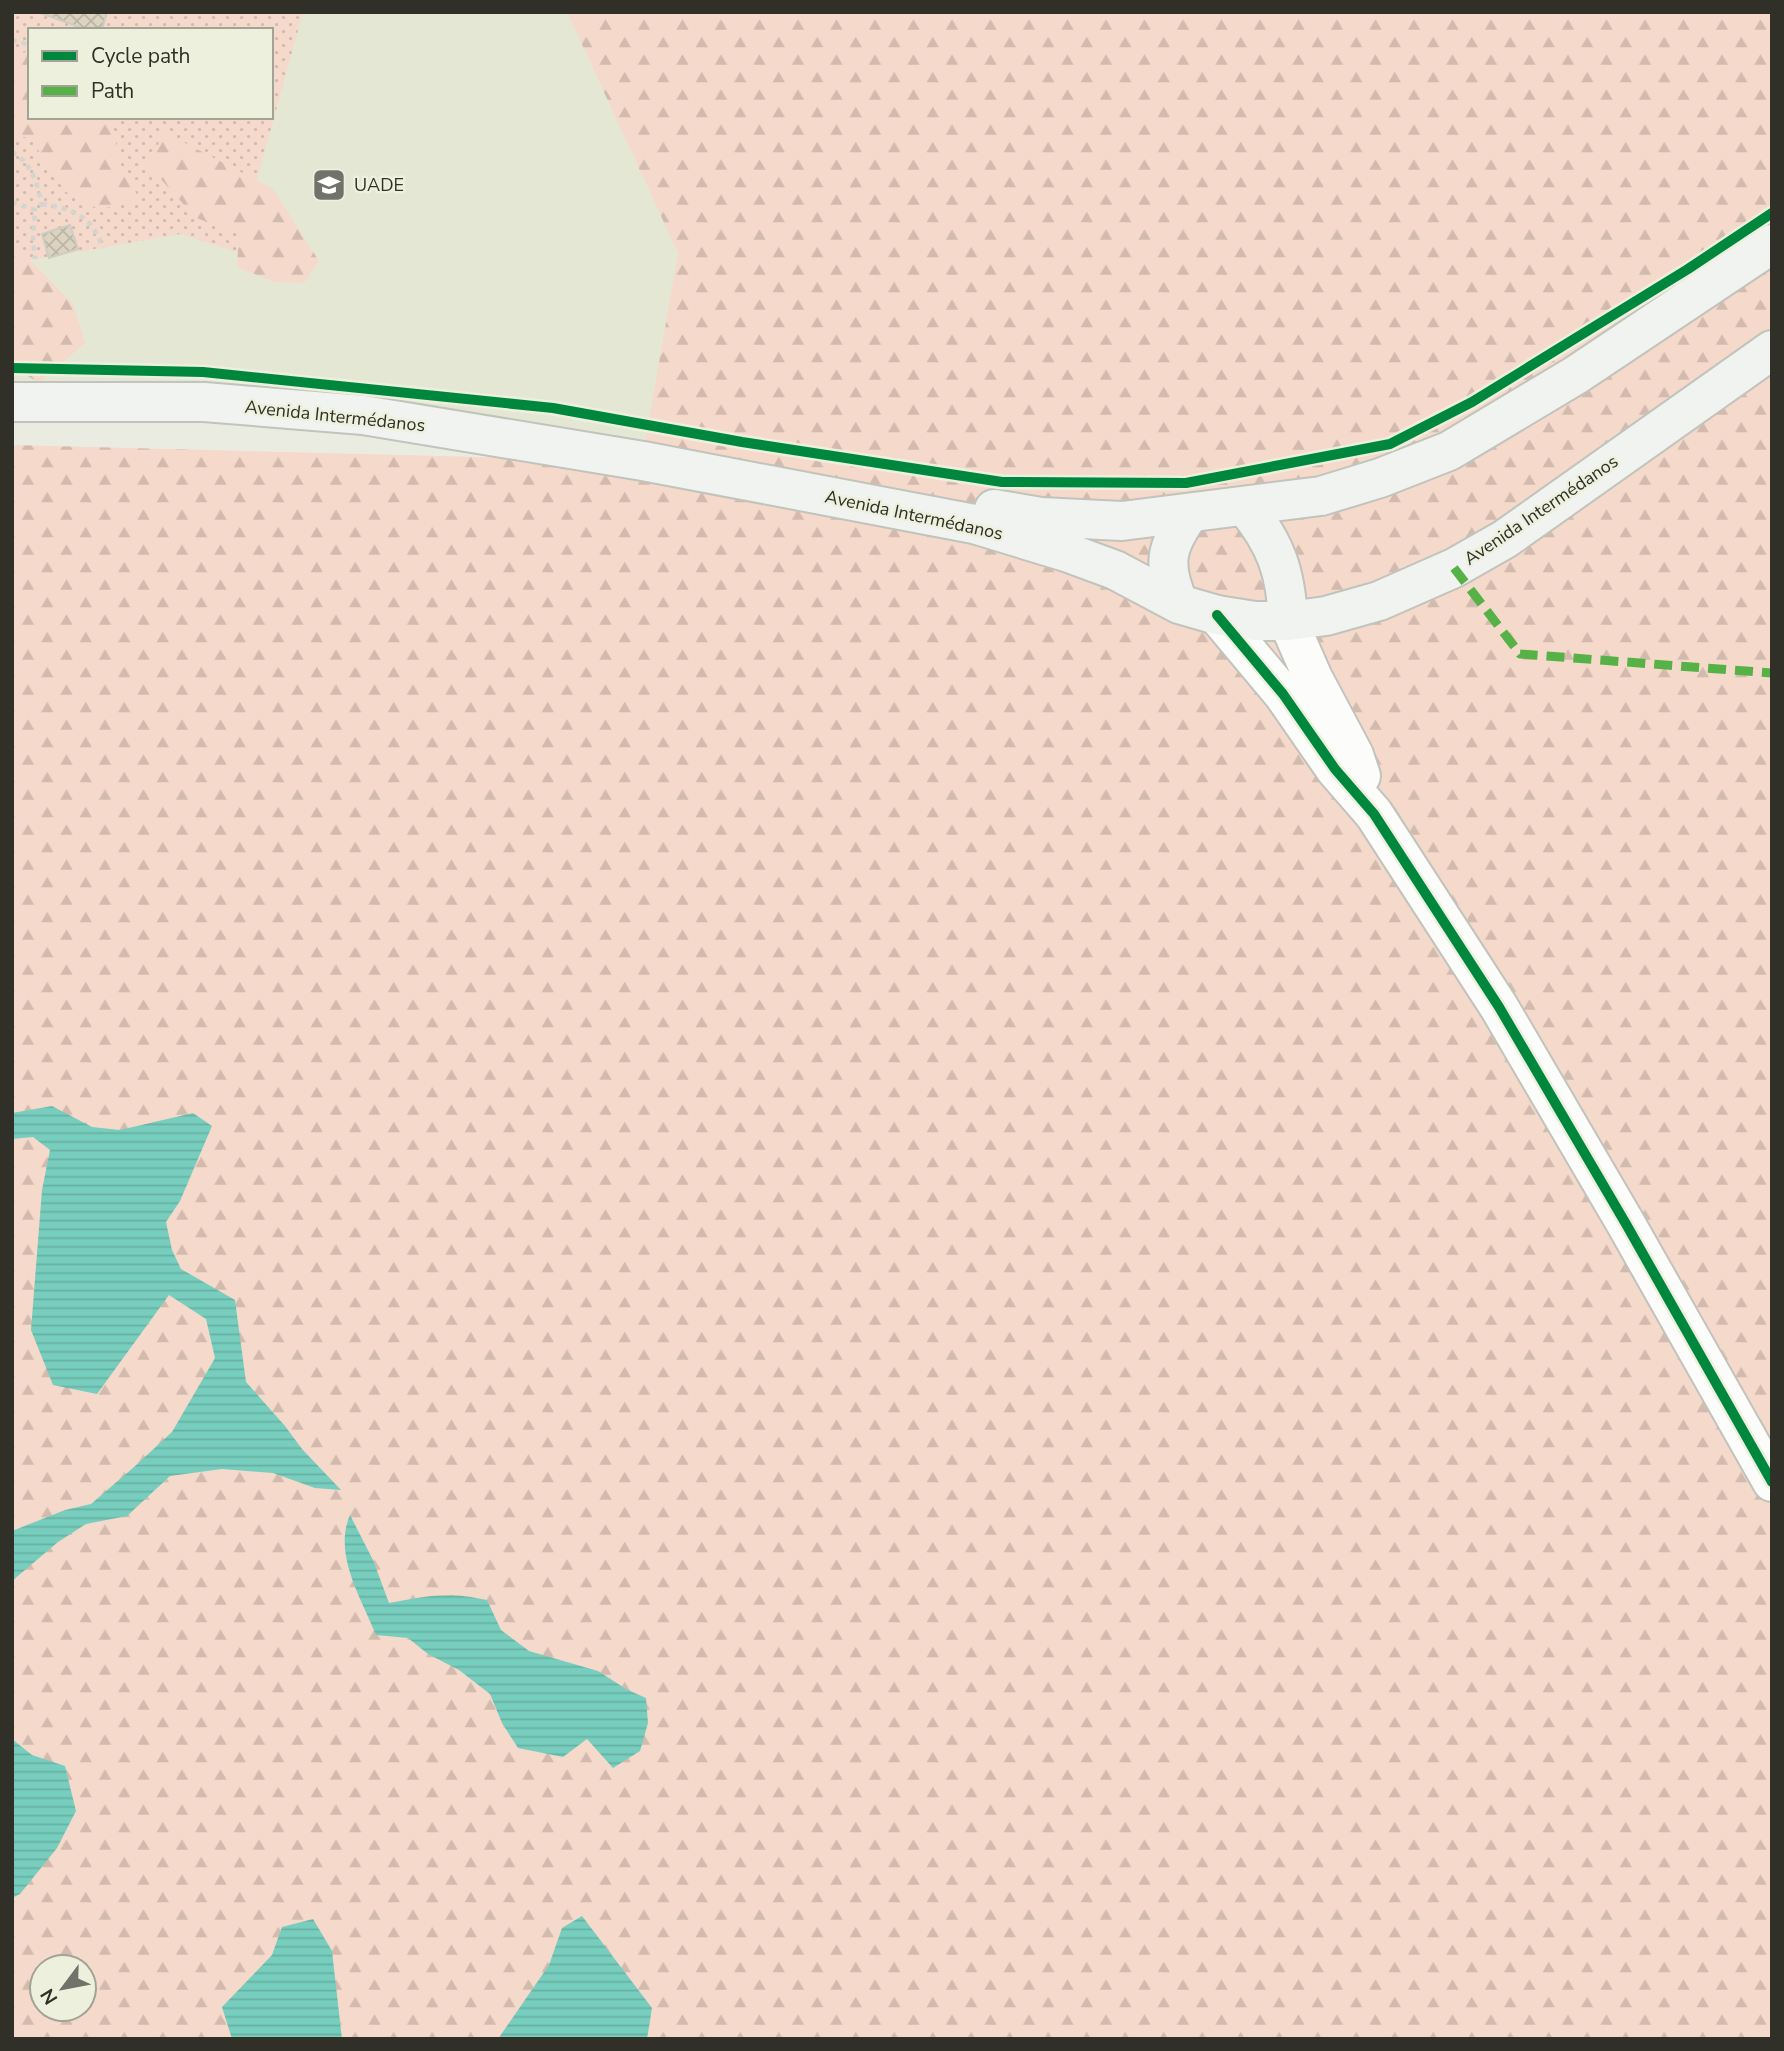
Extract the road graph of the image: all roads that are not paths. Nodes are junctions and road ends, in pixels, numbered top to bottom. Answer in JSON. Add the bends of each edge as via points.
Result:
{"nodes":[{"id":1,"x":1772,"y":244,"type":"edge"},
{"id":2,"x":1772,"y":350,"type":"edge"},
{"id":3,"x":12,"y":390,"type":"edge"},
{"id":4,"x":12,"y":402,"type":"edge"},
{"id":5,"x":1245,"y":506,"type":"junction"},
{"id":6,"x":1190,"y":513,"type":"junction"},
{"id":7,"x":1179,"y":604,"type":"junction"},
{"id":8,"x":1217,"y":615,"type":"junction"},
{"id":9,"x":1287,"y":621,"type":"junction"},
{"id":10,"x":1374,"y":814,"type":"junction"},
{"id":11,"x":1772,"y":1482,"type":"edge"}],
"edges":[{"from":1,"to":5,"type":"main road","name":"Avenida Intermédanos","via":[[1576,374],[1449,451],[1321,496]]},
{"from":2,"to":9,"type":"main road","name":"Avenida Intermédanos","via":[[1505,539],[1454,568],[1367,604]]},
{"from":3,"to":6,"type":"main road","name":"Avenida Intermédanos","via":[[204,391],[364,401],[1041,517],[1122,521]]},
{"from":4,"to":7,"type":"main road","name":"Avenida Intermédanos","via":[[204,402],[363,415],[642,461],[974,524],[1115,570]]},
{"from":5,"to":6,"type":"main road","name":"Avenida Intermédanos"},
{"from":5,"to":9,"type":"main road","via":[[1265,530],[1279,559]]},
{"from":6,"to":7,"type":"main road","via":[[1175,533],[1168,556],[1169,581]]},
{"from":7,"to":8,"type":"main road","name":"Avenida Intermédanos"},
{"from":8,"to":9,"type":"main road","name":"Avenida Intermédanos"},
{"from":8,"to":10,"type":"street"},
{"from":9,"to":10,"type":"street","via":[[1354,755]]},
{"from":10,"to":11,"type":"street","via":[[1506,1019]]}]}
